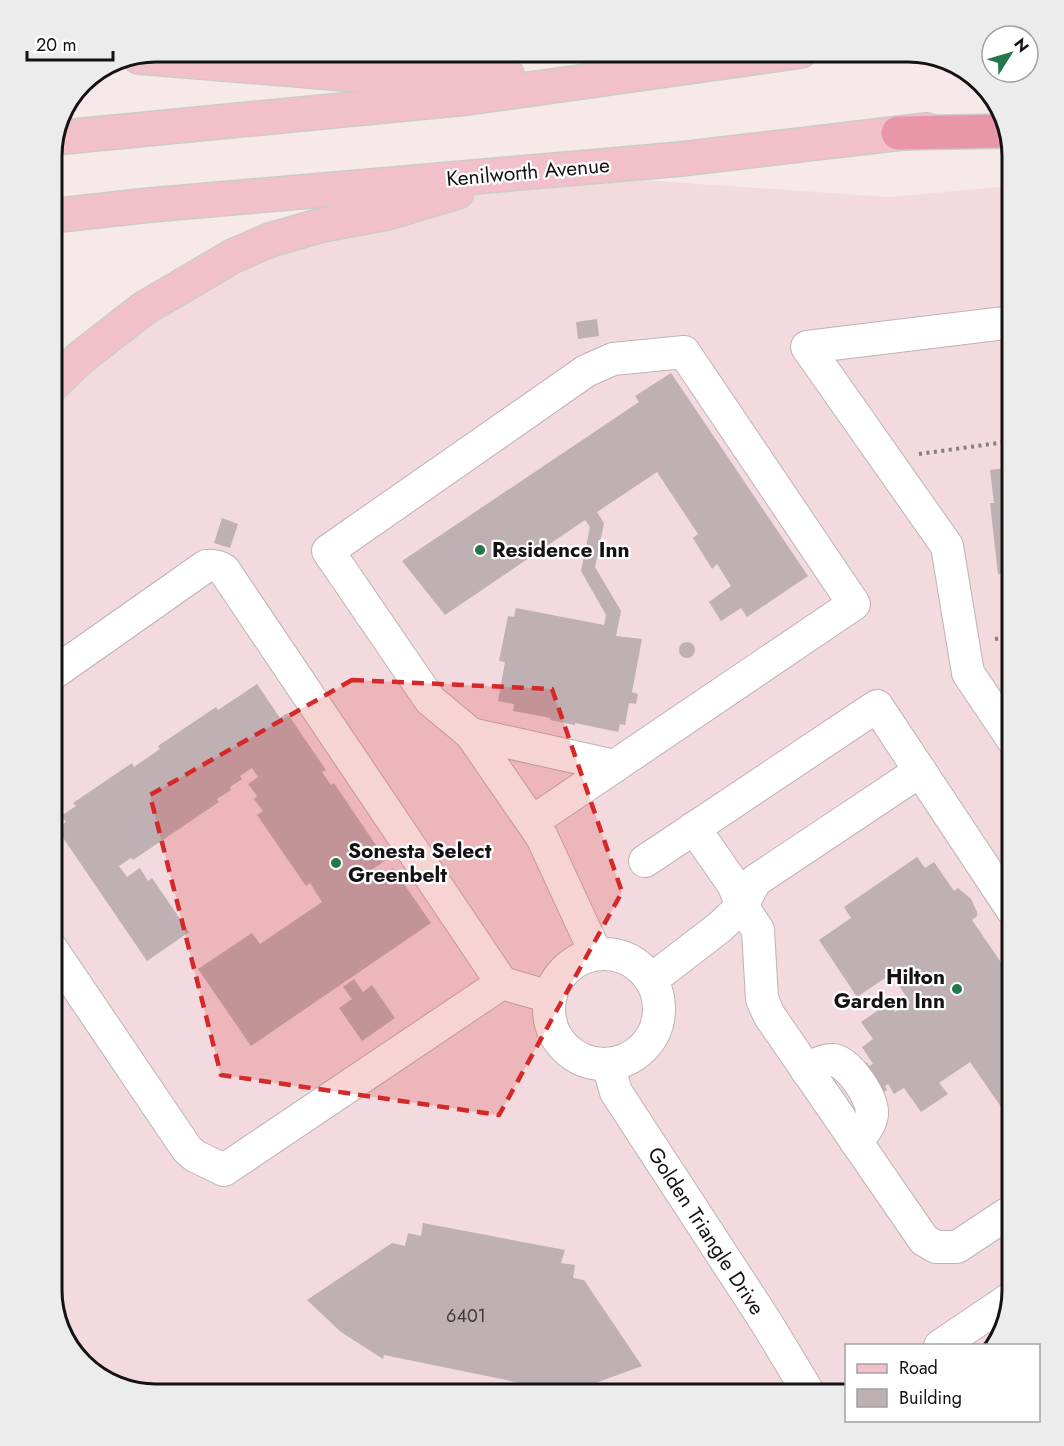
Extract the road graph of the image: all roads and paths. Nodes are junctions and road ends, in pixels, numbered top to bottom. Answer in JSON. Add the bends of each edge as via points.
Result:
{"nodes":[{"id":1,"x":200,"y":62,"type":"edge"},
{"id":2,"x":727,"y":62,"type":"edge"},
{"id":3,"x":632,"y":76,"type":"junction"},
{"id":4,"x":996,"y":122,"type":"edge"},
{"id":5,"x":999,"y":131,"type":"edge"},
{"id":6,"x":898,"y":133,"type":"junction"},
{"id":7,"x":64,"y":137,"type":"edge"},
{"id":8,"x":528,"y":172,"type":"junction"},
{"id":9,"x":62,"y":215,"type":"edge"},
{"id":10,"x":1002,"y":323,"type":"edge"},
{"id":11,"x":62,"y":375,"type":"edge"},
{"id":12,"x":1002,"y":443,"type":"edge"},
{"id":13,"x":893,"y":469,"type":"junction"},
{"id":14,"x":1002,"y":638,"type":"edge"},
{"id":15,"x":995,"y":639,"type":"dead end"},
{"id":16,"x":62,"y":667,"type":"edge"},
{"id":17,"x":1002,"y":724,"type":"edge"},
{"id":18,"x":471,"y":734,"type":"junction"},
{"id":19,"x":615,"y":766,"type":"junction"},
{"id":20,"x":920,"y":771,"type":"junction"},
{"id":21,"x":532,"y":822,"type":"junction"},
{"id":22,"x":694,"y":828,"type":"junction"},
{"id":23,"x":645,"y":861,"type":"dead end"},
{"id":24,"x":1002,"y":894,"type":"edge"},
{"id":25,"x":742,"y":906,"type":"junction"},
{"id":26,"x":597,"y":954,"type":"junction"},
{"id":27,"x":62,"y":964,"type":"edge"},
{"id":28,"x":651,"y":980,"type":"junction"},
{"id":29,"x":502,"y":983,"type":"junction"},
{"id":30,"x":550,"y":997,"type":"junction"},
{"id":31,"x":608,"y":1064,"type":"junction"},
{"id":32,"x":1002,"y":1217,"type":"edge"},
{"id":33,"x":1002,"y":1304,"type":"edge"},
{"id":34,"x":943,"y":1344,"type":"edge"},
{"id":35,"x":803,"y":1384,"type":"edge"}],
"edges":[{"from":1,"to":3,"type":"main road","via":[[358,75]]},
{"from":2,"to":3,"type":"main road"},
{"from":3,"to":7,"type":"main road","via":[[467,98]]},
{"from":4,"to":6,"type":"main road","name":"Kenilworth Avenue"},
{"from":5,"to":6,"type":"highway"},
{"from":6,"to":8,"type":"main road","name":"Kenilworth Avenue","via":[[681,159]]},
{"from":8,"to":9,"type":"main road","name":"Kenilworth Avenue"},
{"from":8,"to":11,"type":"main road","via":[[387,213],[322,225],[233,256],[142,309]]},
{"from":10,"to":13,"type":"street","via":[[807,347]]},
{"from":12,"to":13,"type":"path","via":[[913,455]]},
{"from":13,"to":17,"type":"street","via":[[947,546],[968,673]]},
{"from":14,"to":15,"type":"path"},
{"from":16,"to":29,"type":"street","via":[[206,566],[224,570]]},
{"from":18,"to":19,"type":"street"},
{"from":18,"to":19,"type":"street","via":[[430,699],[328,551],[586,371],[613,358],[684,352],[855,604]]},
{"from":18,"to":21,"type":"street"},
{"from":19,"to":21,"type":"street"},
{"from":20,"to":22,"type":"street","via":[[877,706]]},
{"from":20,"to":24,"type":"street"},
{"from":20,"to":25,"type":"street","via":[[755,881]]},
{"from":21,"to":26,"type":"street"},
{"from":22,"to":23,"type":"street"},
{"from":22,"to":25,"type":"street","via":[[734,884]]},
{"from":25,"to":28,"type":"street"},
{"from":25,"to":32,"type":"street","via":[[758,930],[762,999],[769,1015],[924,1240],[936,1247],[957,1247]]},
{"from":26,"to":28,"type":"street","via":[[612,953],[633,961]]},
{"from":26,"to":30,"type":"street","via":[[571,964],[555,981]]},
{"from":27,"to":29,"type":"street","via":[[187,1149],[224,1170]]},
{"from":28,"to":31,"type":"street","via":[[659,997],[660,1016],[655,1033],[638,1053]]},
{"from":29,"to":30,"type":"street"},
{"from":30,"to":31,"type":"street","via":[[548,1015],[560,1042],[576,1057]]},
{"from":31,"to":35,"type":"street","name":"Golden Triangle Drive","via":[[616,1092]]},
{"from":33,"to":34,"type":"street"}]}
